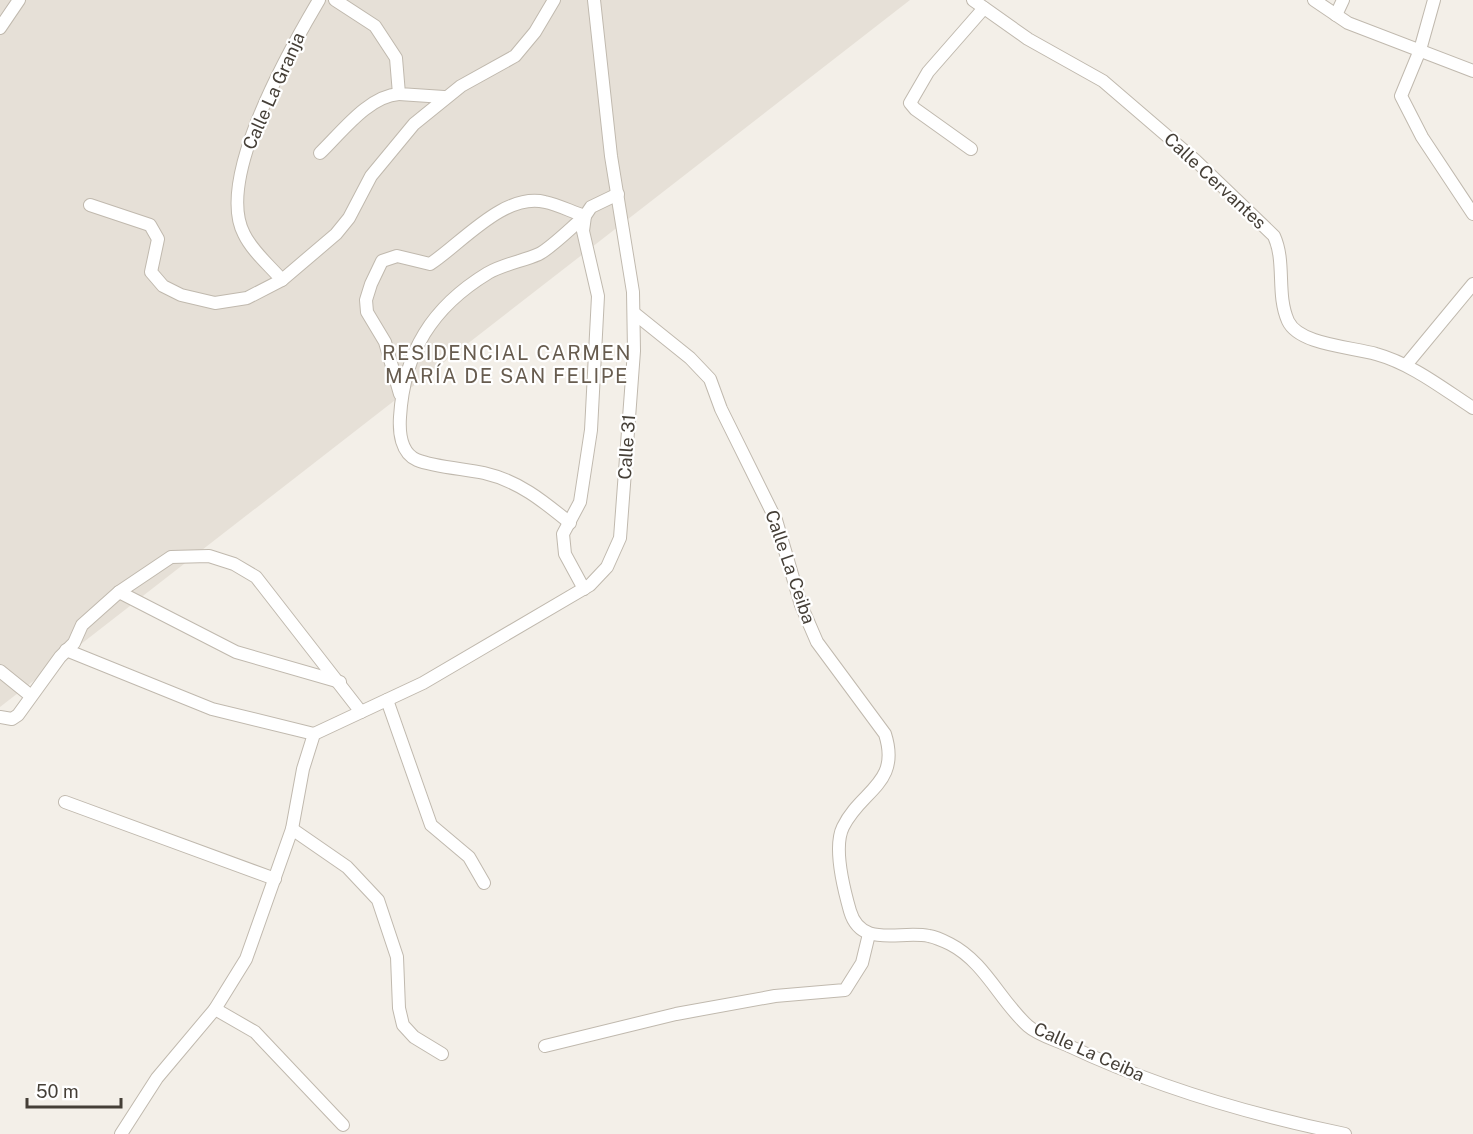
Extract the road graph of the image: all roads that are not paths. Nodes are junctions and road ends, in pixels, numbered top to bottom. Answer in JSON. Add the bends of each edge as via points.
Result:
{"nodes":[{"id":1,"x":19,"y":0,"type":"edge"},
{"id":2,"x":319,"y":0,"type":"edge"},
{"id":3,"x":335,"y":0,"type":"edge"},
{"id":4,"x":554,"y":0,"type":"edge"},
{"id":5,"x":594,"y":0,"type":"edge"},
{"id":6,"x":973,"y":0,"type":"edge"},
{"id":7,"x":1314,"y":0,"type":"edge"},
{"id":8,"x":1343,"y":0,"type":"edge"},
{"id":9,"x":1434,"y":0,"type":"edge"},
{"id":10,"x":984,"y":8,"type":"junction"},
{"id":11,"x":1336,"y":15,"type":"junction"},
{"id":12,"x":0,"y":28,"type":"edge"},
{"id":13,"x":1420,"y":50,"type":"junction"},
{"id":14,"x":1473,"y":71,"type":"edge"},
{"id":15,"x":399,"y":94,"type":"junction"},
{"id":16,"x":444,"y":98,"type":"junction"},
{"id":17,"x":971,"y":149,"type":"dead end"},
{"id":18,"x":320,"y":153,"type":"dead end"},
{"id":19,"x":618,"y":194,"type":"junction"},
{"id":20,"x":90,"y":205,"type":"dead end"},
{"id":21,"x":1473,"y":214,"type":"edge"},
{"id":22,"x":585,"y":216,"type":"junction"},
{"id":23,"x":282,"y":280,"type":"junction"},
{"id":24,"x":1473,"y":284,"type":"edge"},
{"id":25,"x":633,"y":313,"type":"junction"},
{"id":26,"x":1406,"y":365,"type":"junction"},
{"id":27,"x":401,"y":399,"type":"junction"},
{"id":28,"x":1473,"y":408,"type":"edge"},
{"id":29,"x":570,"y":523,"type":"junction"},
{"id":30,"x":584,"y":589,"type":"junction"},
{"id":31,"x":118,"y":592,"type":"junction"},
{"id":32,"x":66,"y":650,"type":"junction"},
{"id":33,"x":0,"y":671,"type":"edge"},
{"id":34,"x":340,"y":682,"type":"junction"},
{"id":35,"x":31,"y":696,"type":"junction"},
{"id":36,"x":387,"y":700,"type":"junction"},
{"id":37,"x":361,"y":712,"type":"junction"},
{"id":38,"x":0,"y":717,"type":"edge"},
{"id":39,"x":314,"y":734,"type":"junction"},
{"id":40,"x":65,"y":802,"type":"dead end"},
{"id":41,"x":292,"y":829,"type":"junction"},
{"id":42,"x":274,"y":879,"type":"junction"},
{"id":43,"x":484,"y":883,"type":"dead end"},
{"id":44,"x":869,"y":934,"type":"junction"},
{"id":45,"x":215,"y":1009,"type":"junction"},
{"id":46,"x":545,"y":1046,"type":"dead end"},
{"id":47,"x":441,"y":1054,"type":"dead end"},
{"id":48,"x":343,"y":1125,"type":"dead end"},
{"id":49,"x":121,"y":1134,"type":"edge"},
{"id":50,"x":1345,"y":1134,"type":"edge"}],
"edges":[{"from":1,"to":12,"type":"street"},
{"from":2,"to":23,"type":"street","name":"Calle La Granja","via":[[286,56],[246,147],[237,212],[244,234]]},
{"from":3,"to":15,"type":"street","via":[[375,26],[396,58]]},
{"from":4,"to":16,"type":"street","via":[[535,33],[515,56]]},
{"from":5,"to":19,"type":"street","name":"Calle 31"},
{"from":6,"to":10,"type":"street","name":"Calle Cervantes"},
{"from":7,"to":11,"type":"street"},
{"from":8,"to":11,"type":"street"},
{"from":9,"to":13,"type":"street"},
{"from":10,"to":17,"type":"street","via":[[928,72],[910,103]]},
{"from":10,"to":26,"type":"street","name":"Calle Cervantes","via":[[1028,39],[1103,81],[1195,160],[1274,236],[1280,248],[1286,313],[1296,332]]},
{"from":11,"to":13,"type":"street"},
{"from":13,"to":14,"type":"street"},
{"from":13,"to":21,"type":"street","via":[[1401,96],[1404,106]]},
{"from":15,"to":16,"type":"street"},
{"from":15,"to":18,"type":"street","via":[[389,95],[368,108]]},
{"from":16,"to":23,"type":"street","via":[[414,124],[371,176],[336,234]]},
{"from":19,"to":22,"type":"street","via":[[591,207]]},
{"from":19,"to":25,"type":"street","name":"Calle 31"},
{"from":20,"to":23,"type":"street","via":[[150,225],[158,239],[151,272],[163,286],[181,296],[215,303],[247,298]]},
{"from":22,"to":27,"type":"street","via":[[540,254],[489,273],[450,301],[428,326],[410,358]]},
{"from":22,"to":27,"type":"street","via":[[544,201],[527,201],[476,227],[430,264],[397,256],[382,261],[368,292],[368,312],[385,342]]},
{"from":22,"to":29,"type":"street","via":[[584,231],[598,296],[585,481]]},
{"from":24,"to":26,"type":"street"},
{"from":25,"to":30,"type":"street","name":"Calle 31","via":[[634,351],[620,538],[607,567]]},
{"from":25,"to":44,"type":"street","name":"Calle La Ceiba","via":[[690,358],[710,380],[776,520],[801,605],[817,642],[885,734],[890,750],[886,772],[843,826],[838,842],[851,914],[858,928]]},
{"from":26,"to":28,"type":"street","name":"Calle Cervantes"},
{"from":27,"to":29,"type":"street","via":[[399,431],[404,449],[416,460],[509,480]]},
{"from":29,"to":30,"type":"street","via":[[563,534],[565,554]]},
{"from":30,"to":36,"type":"street","name":"Calle 31"},
{"from":31,"to":32,"type":"street","via":[[82,625]]},
{"from":31,"to":34,"type":"street","via":[[236,652]]},
{"from":31,"to":34,"type":"street","via":[[171,557],[209,556],[234,564],[267,589]]},
{"from":32,"to":35,"type":"street"},
{"from":32,"to":39,"type":"street","via":[[212,709]]},
{"from":33,"to":35,"type":"street"},
{"from":34,"to":37,"type":"street"},
{"from":35,"to":38,"type":"street","via":[[12,718]]},
{"from":36,"to":37,"type":"street","name":"Calle 31"},
{"from":36,"to":43,"type":"street","via":[[431,825],[469,857]]},
{"from":37,"to":39,"type":"street","name":"Calle 31"},
{"from":39,"to":41,"type":"street"},
{"from":40,"to":42,"type":"street"},
{"from":41,"to":42,"type":"street"},
{"from":41,"to":47,"type":"street","via":[[347,867],[378,900],[397,957],[403,1025]]},
{"from":42,"to":45,"type":"street","via":[[246,959]]},
{"from":44,"to":46,"type":"street","via":[[862,963],[845,990],[775,996],[676,1014]]},
{"from":44,"to":50,"type":"street","name":"Calle La Ceiba","via":[[929,936],[952,945],[988,976],[1029,1027],[1106,1063],[1291,1123]]},
{"from":45,"to":48,"type":"street","via":[[255,1032]]},
{"from":45,"to":49,"type":"street","via":[[157,1078]]}]}
